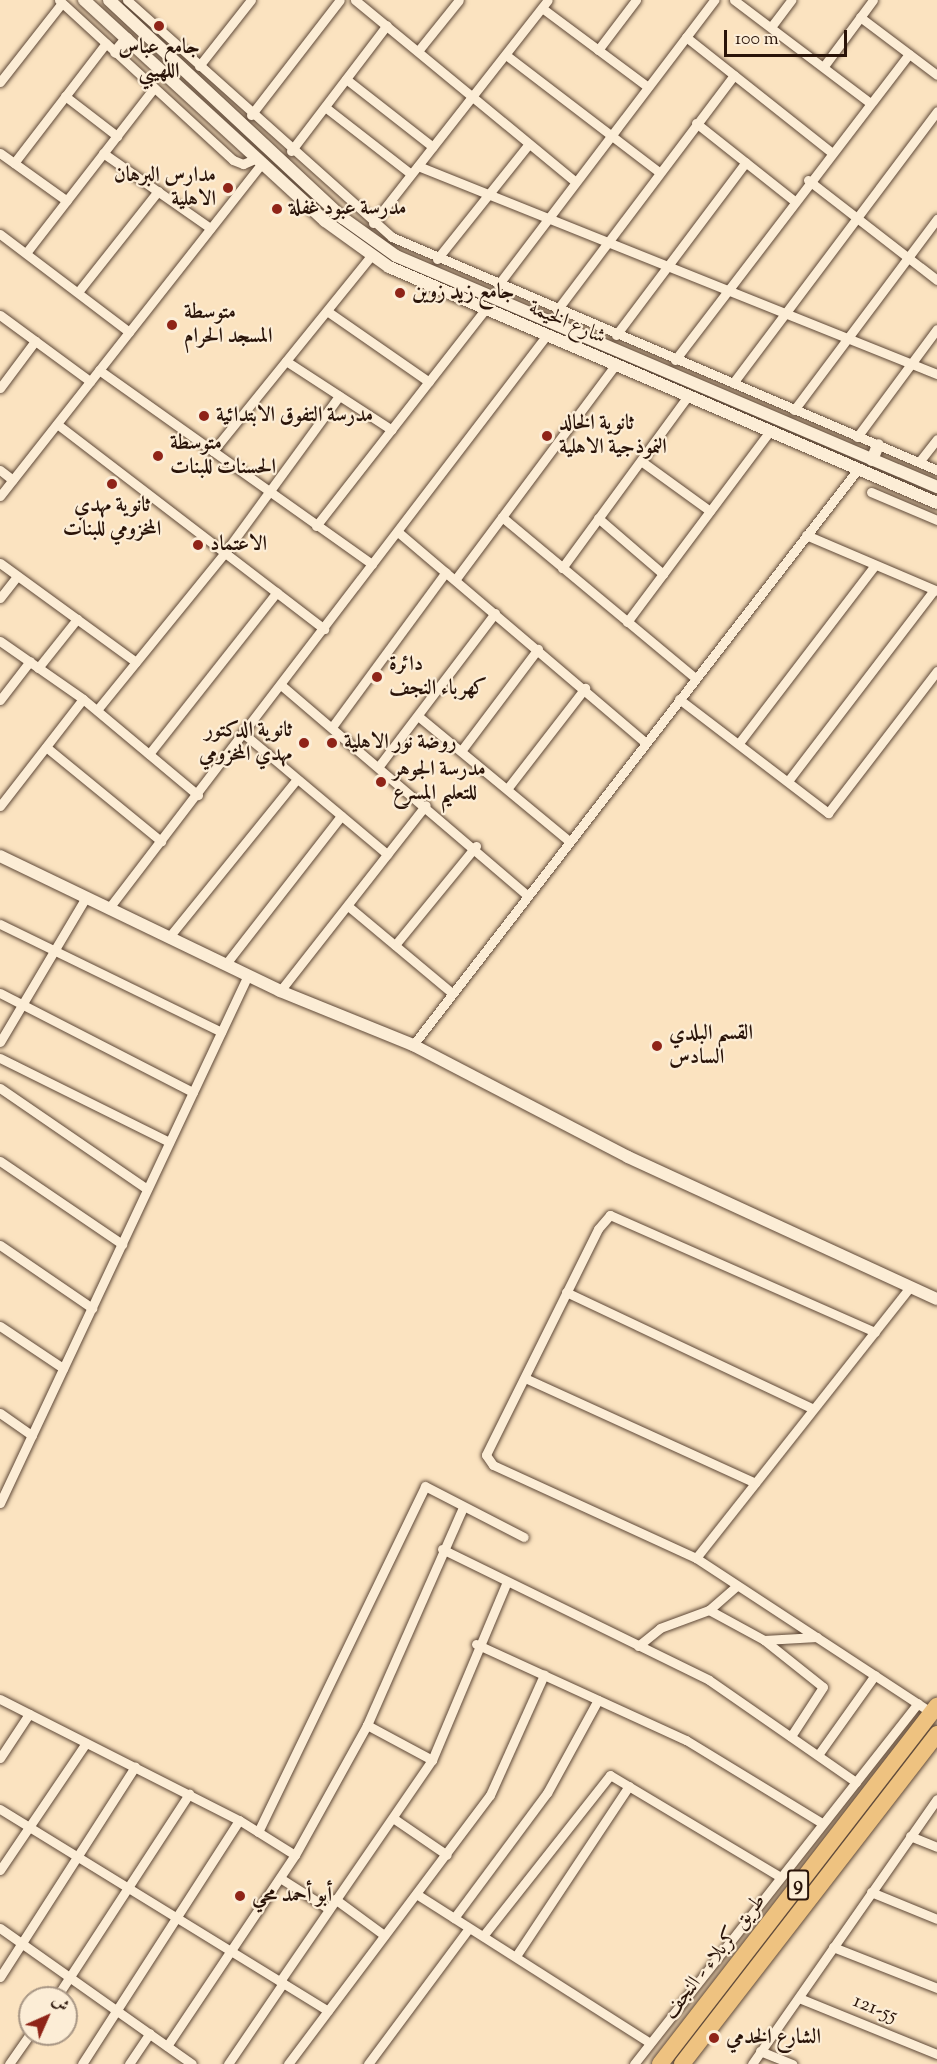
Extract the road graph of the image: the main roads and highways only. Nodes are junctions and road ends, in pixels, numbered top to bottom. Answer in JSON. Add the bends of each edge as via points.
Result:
{"nodes":[{"id":1,"x":929,"y":1707,"type":"edge"},
{"id":2,"x":937,"y":1734,"type":"edge"},
{"id":3,"x":660,"y":2064,"type":"edge"},
{"id":4,"x":682,"y":2064,"type":"edge"}],
"edges":[{"from":1,"to":3,"type":"highway","name":"طريق کربلاء - النجف","number":"9"},
{"from":2,"to":4,"type":"highway","number":"9"}]}
